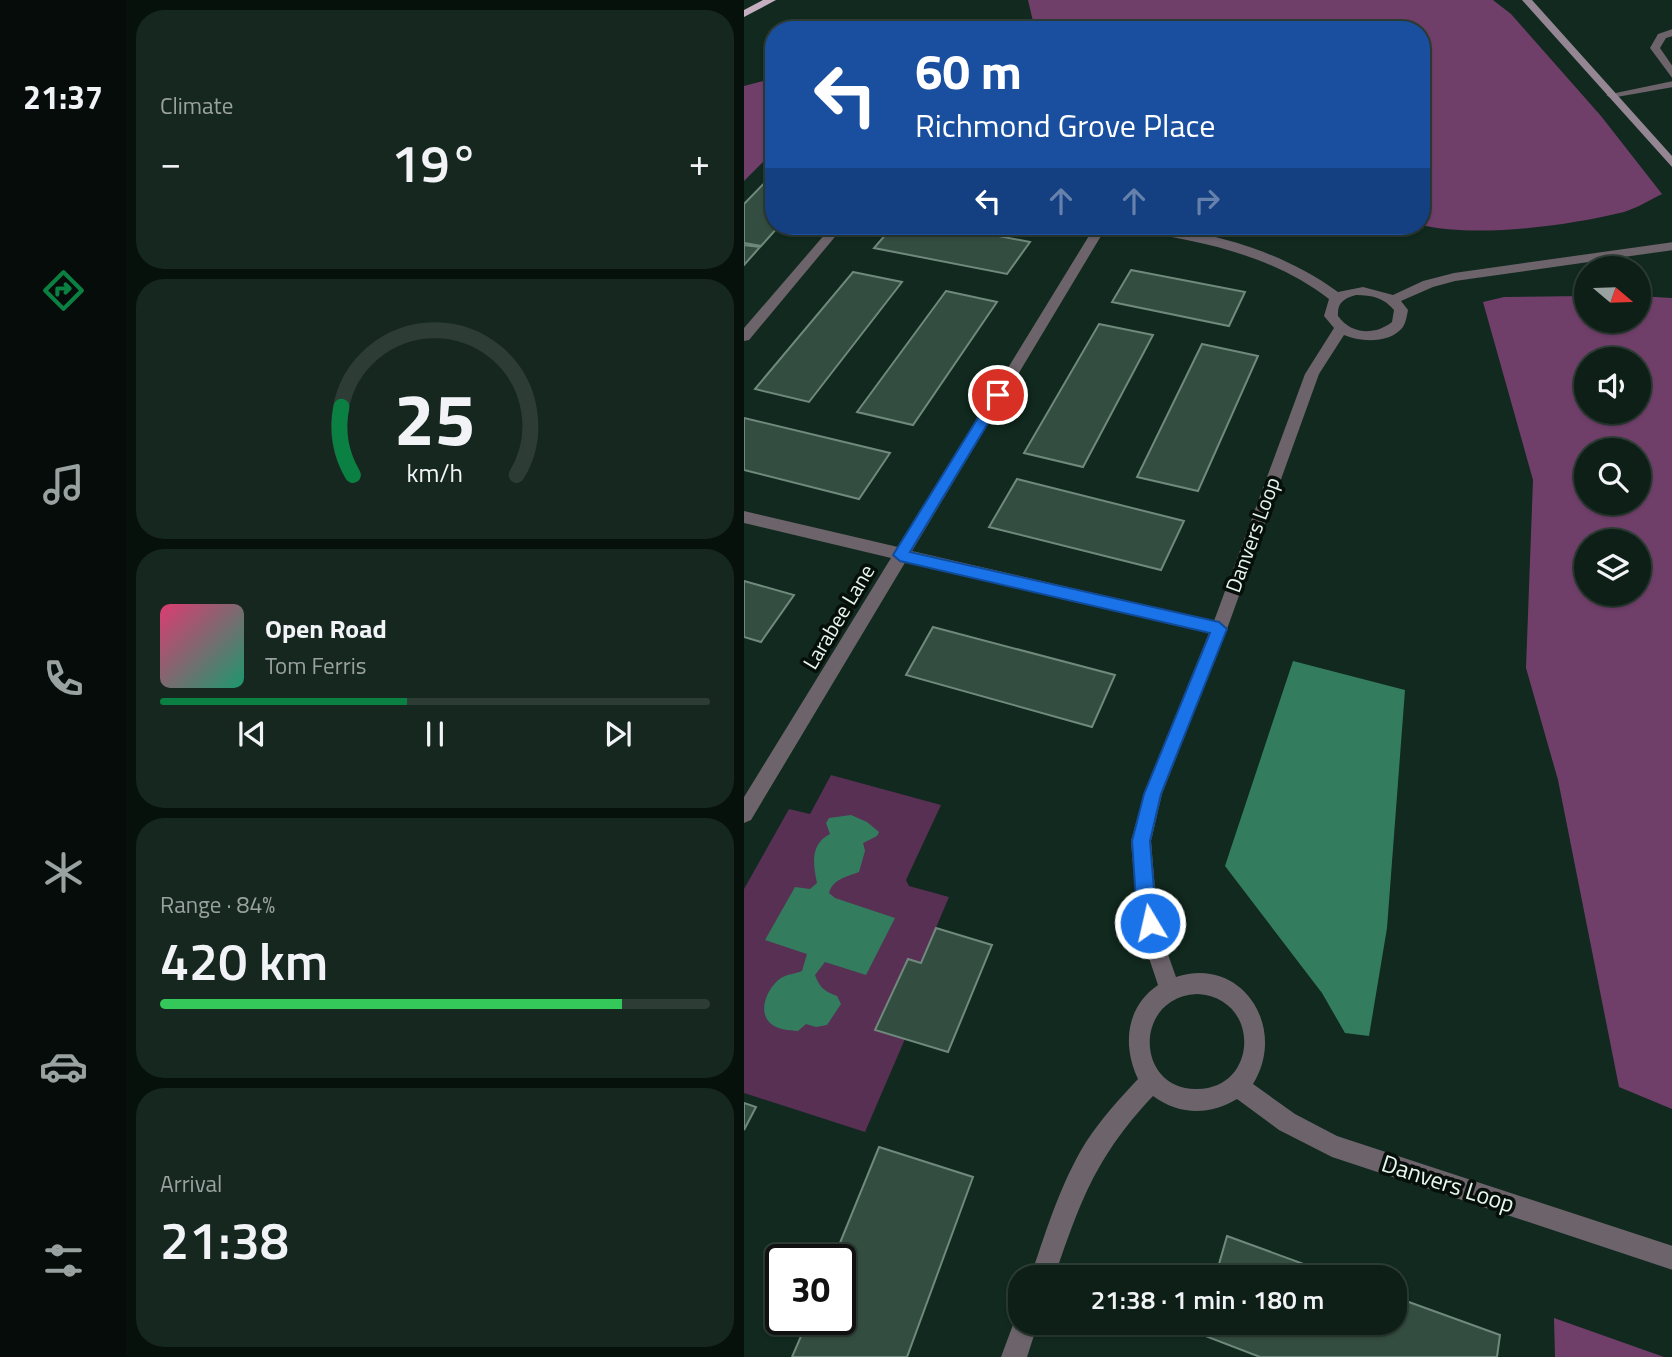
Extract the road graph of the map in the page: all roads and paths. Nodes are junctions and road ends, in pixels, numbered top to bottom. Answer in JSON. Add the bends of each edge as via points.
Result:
{"nodes":[{"id":1,"x":771,"y":0,"type":"edge"},
{"id":2,"x":1527,"y":0,"type":"edge"},
{"id":3,"x":744,"y":14,"type":"edge"},
{"id":4,"x":1672,"y":32,"type":"edge"},
{"id":5,"x":1672,"y":76,"type":"edge"},
{"id":6,"x":1672,"y":84,"type":"edge"},
{"id":7,"x":1611,"y":95,"type":"junction"},
{"id":8,"x":1672,"y":165,"type":"edge"},
{"id":9,"x":830,"y":235,"type":"edge"},
{"id":10,"x":1096,"y":235,"type":"edge"},
{"id":11,"x":1181,"y":235,"type":"edge"},
{"id":12,"x":1672,"y":246,"type":"edge"},
{"id":13,"x":1337,"y":298,"type":"junction"},
{"id":14,"x":1392,"y":300,"type":"junction"},
{"id":15,"x":1341,"y":328,"type":"junction"},
{"id":16,"x":744,"y":337,"type":"edge"},
{"id":17,"x":744,"y":517,"type":"edge"},
{"id":18,"x":900,"y":555,"type":"junction"},
{"id":19,"x":1219,"y":629,"type":"junction"},
{"id":20,"x":744,"y":814,"type":"edge"},
{"id":21,"x":1170,"y":989,"type":"junction"},
{"id":22,"x":1152,"y":1080,"type":"junction"},
{"id":23,"x":1236,"y":1085,"type":"junction"},
{"id":24,"x":1672,"y":1258,"type":"edge"},
{"id":25,"x":1048,"y":1265,"type":"edge"},
{"id":26,"x":1022,"y":1335,"type":"edge"},
{"id":27,"x":1014,"y":1357,"type":"edge"}],
"edges":[{"from":1,"to":3,"type":"highway"},
{"from":2,"to":7,"type":"main road"},
{"from":4,"to":5,"type":"street","via":[[1662,36],[1655,48]]},
{"from":6,"to":7,"type":"street"},
{"from":7,"to":8,"type":"main road"},
{"from":9,"to":16,"type":"street"},
{"from":10,"to":18,"type":"street","name":"Larabee Lane"},
{"from":11,"to":13,"type":"street","via":[[1272,258]]},
{"from":12,"to":14,"type":"street","via":[[1454,277]]},
{"from":13,"to":14,"type":"street","via":[[1368,291]]},
{"from":13,"to":15,"type":"street","via":[[1330,309]]},
{"from":14,"to":15,"type":"street","via":[[1401,317],[1392,330],[1361,335]]},
{"from":15,"to":19,"type":"street","name":"Danvers Loop","via":[[1312,374]]},
{"from":17,"to":18,"type":"street"},
{"from":18,"to":19,"type":"street"},
{"from":18,"to":20,"type":"street","name":"Larabee Lane"},
{"from":19,"to":21,"type":"street","name":"Danvers Loop","via":[[1153,794],[1141,841],[1146,901]]},
{"from":21,"to":22,"type":"street","via":[[1155,1001],[1140,1031],[1139,1048]]},
{"from":21,"to":23,"type":"street","via":[[1196,982],[1223,988],[1249,1014],[1254,1051],[1248,1070]]},
{"from":22,"to":23,"type":"street","via":[[1184,1101],[1221,1097]]},
{"from":22,"to":25,"type":"street","via":[[1095,1149],[1075,1187]]},
{"from":23,"to":24,"type":"street","name":"Danvers Loop","via":[[1287,1122],[1332,1146]]},
{"from":26,"to":27,"type":"street"}]}
